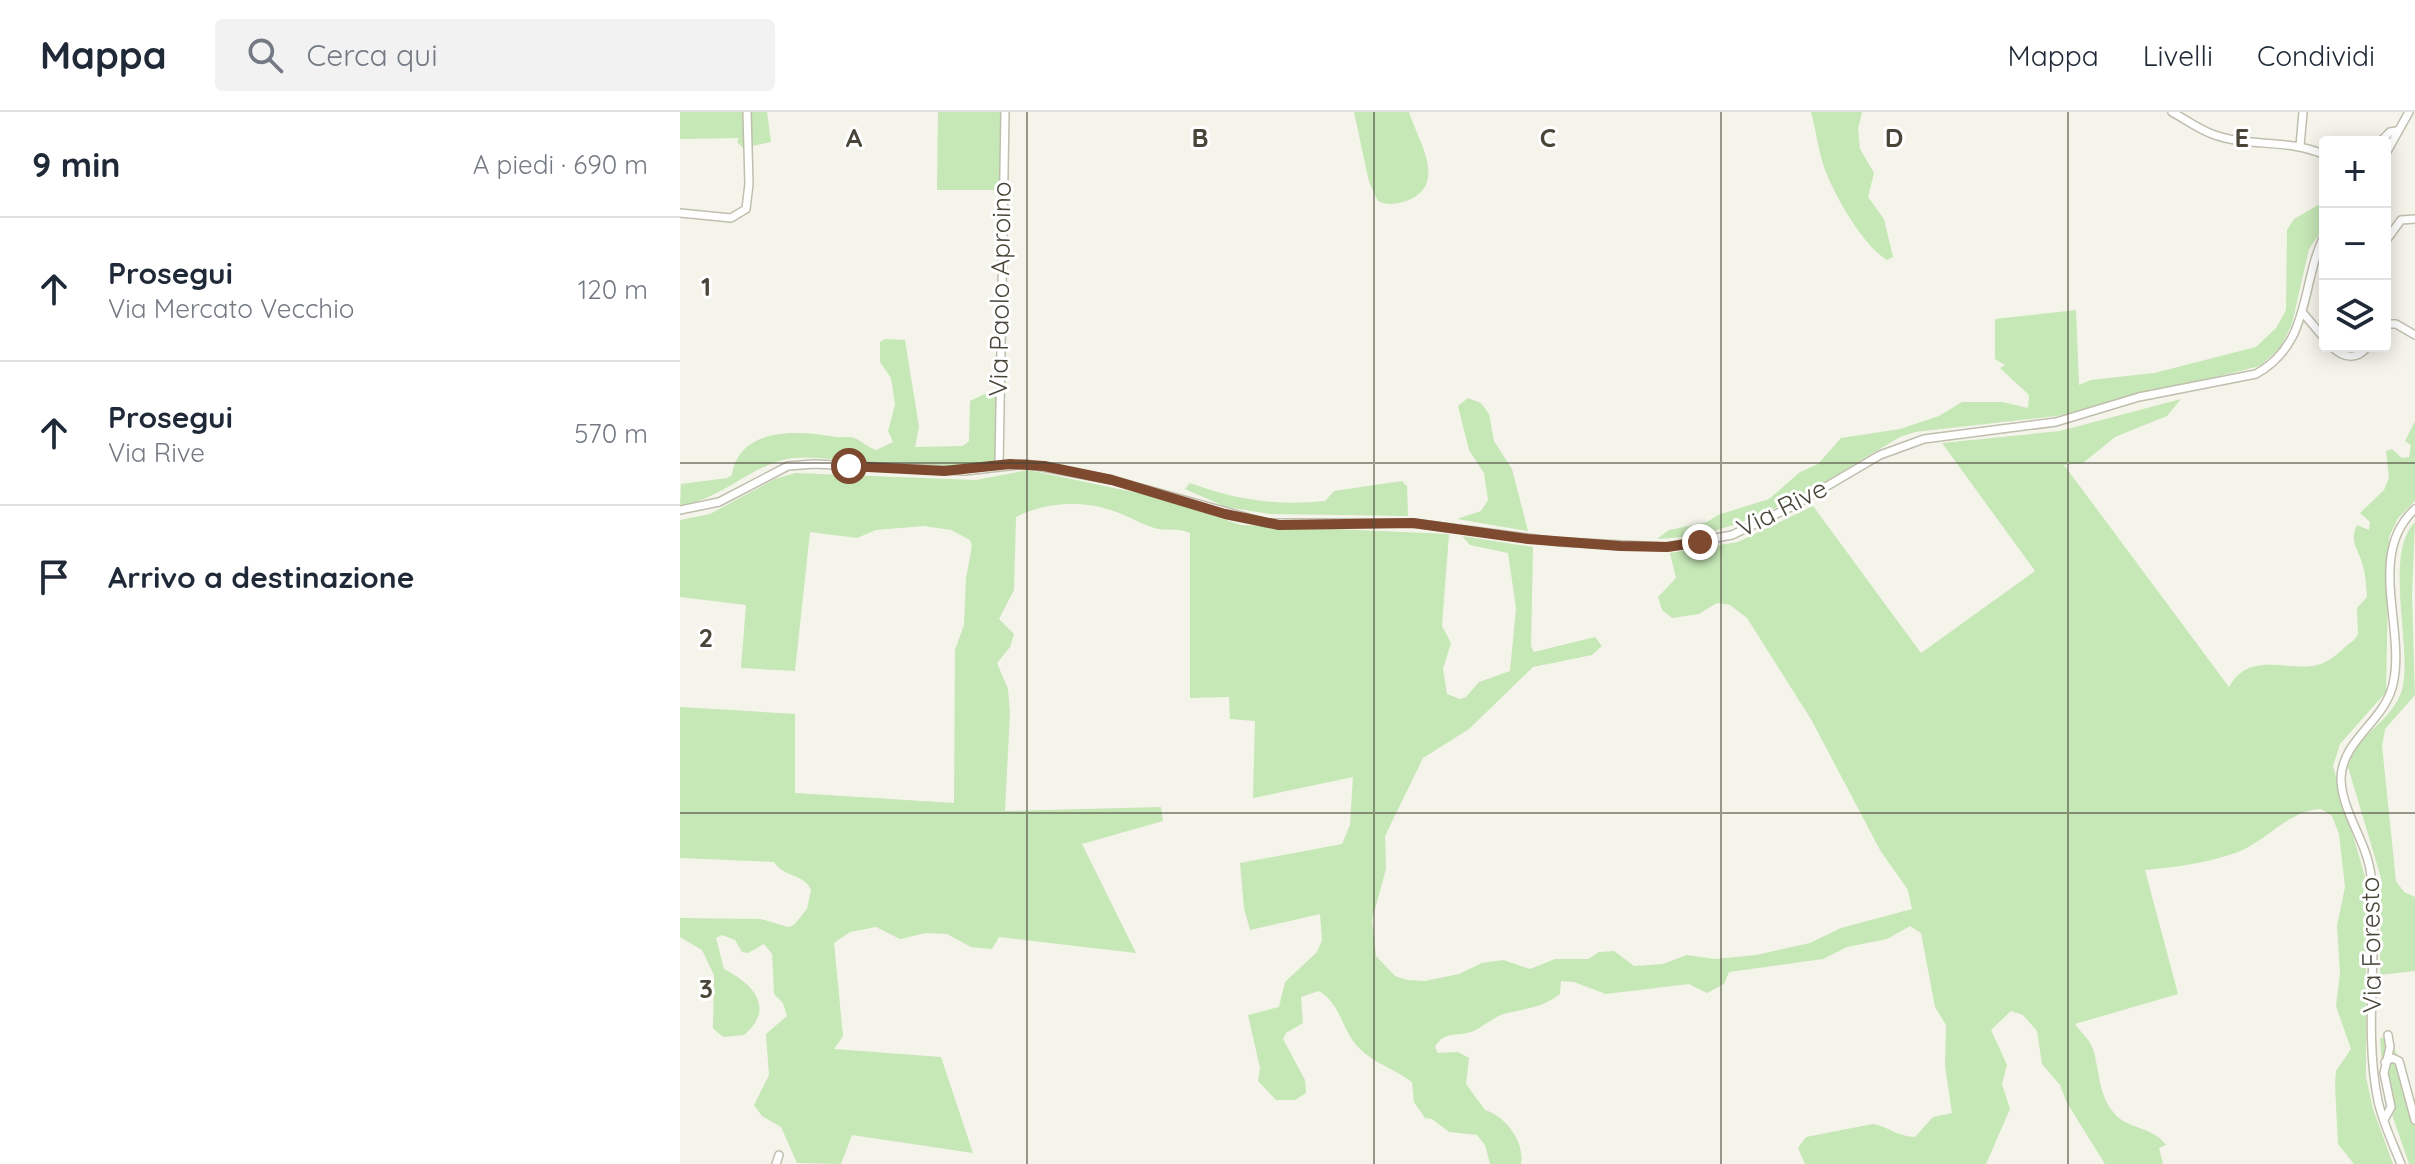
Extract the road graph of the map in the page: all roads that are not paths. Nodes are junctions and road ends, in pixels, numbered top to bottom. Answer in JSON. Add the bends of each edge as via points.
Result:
{"nodes":[{"id":1,"x":747,"y":112,"type":"edge"},
{"id":2,"x":1005,"y":112,"type":"edge"},
{"id":3,"x":2172,"y":112,"type":"edge"},
{"id":4,"x":2303,"y":112,"type":"edge"},
{"id":5,"x":2409,"y":112,"type":"edge"},
{"id":6,"x":2396,"y":131,"type":"junction"},
{"id":7,"x":2386,"y":136,"type":"edge"},
{"id":8,"x":2391,"y":142,"type":"edge"},
{"id":9,"x":2300,"y":146,"type":"junction"},
{"id":10,"x":2319,"y":153,"type":"edge"},
{"id":11,"x":680,"y":213,"type":"edge"},
{"id":12,"x":2415,"y":219,"type":"edge"},
{"id":13,"x":2391,"y":234,"type":"edge"},
{"id":14,"x":2319,"y":249,"type":"edge"},
{"id":15,"x":2303,"y":313,"type":"junction"},
{"id":16,"x":2391,"y":324,"type":"edge"},
{"id":17,"x":2319,"y":332,"type":"edge"},
{"id":18,"x":2415,"y":335,"type":"edge"},
{"id":19,"x":2338,"y":352,"type":"edge"},
{"id":20,"x":2363,"y":352,"type":"edge"},
{"id":21,"x":997,"y":466,"type":"junction"},
{"id":22,"x":2415,"y":509,"type":"edge"},
{"id":23,"x":680,"y":510,"type":"edge"},
{"id":24,"x":2388,"y":1035,"type":"dead end"},
{"id":25,"x":2384,"y":1064,"type":"junction"},
{"id":26,"x":2384,"y":1120,"type":"junction"},
{"id":27,"x":2415,"y":1120,"type":"edge"},
{"id":28,"x":2401,"y":1164,"type":"edge"}],
"edges":[{"from":1,"to":11,"type":"street","via":[[746,209],[731,218]]},
{"from":2,"to":21,"type":"street","name":"Via Paolo Aproino"},
{"from":3,"to":9,"type":"street","via":[[2221,137]]},
{"from":4,"to":9,"type":"street"},
{"from":5,"to":6,"type":"street"},
{"from":6,"to":7,"type":"street"},
{"from":6,"to":8,"type":"street"},
{"from":9,"to":10,"type":"street"},
{"from":12,"to":13,"type":"street","via":[[2401,220]]},
{"from":14,"to":15,"type":"street","name":"Via Rive"},
{"from":15,"to":17,"type":"street"},
{"from":15,"to":21,"type":"street","name":"Via Rive","via":[[2290,344],[2256,374],[2139,397],[2056,422],[1924,439],[1880,455],[1758,523],[1724,537],[1675,546],[1559,542],[1413,523],[1267,523],[1112,480],[1044,466]]},
{"from":16,"to":18,"type":"street"},
{"from":19,"to":20,"type":"street","via":[[2350,357]]},
{"from":21,"to":23,"type":"street","name":"Via Rive","via":[[944,471],[788,466],[719,502]]},
{"from":22,"to":26,"type":"street","name":"Via Foresto","via":[[2392,550],[2394,684],[2383,710],[2348,752],[2341,774],[2372,877],[2373,1051]]},
{"from":24,"to":25,"type":"street"},
{"from":25,"to":26,"type":"street","via":[[2391,1107]]},
{"from":25,"to":27,"type":"street","via":[[2392,1058],[2399,1061]]},
{"from":26,"to":28,"type":"street","name":"Via Foresto"}]}
